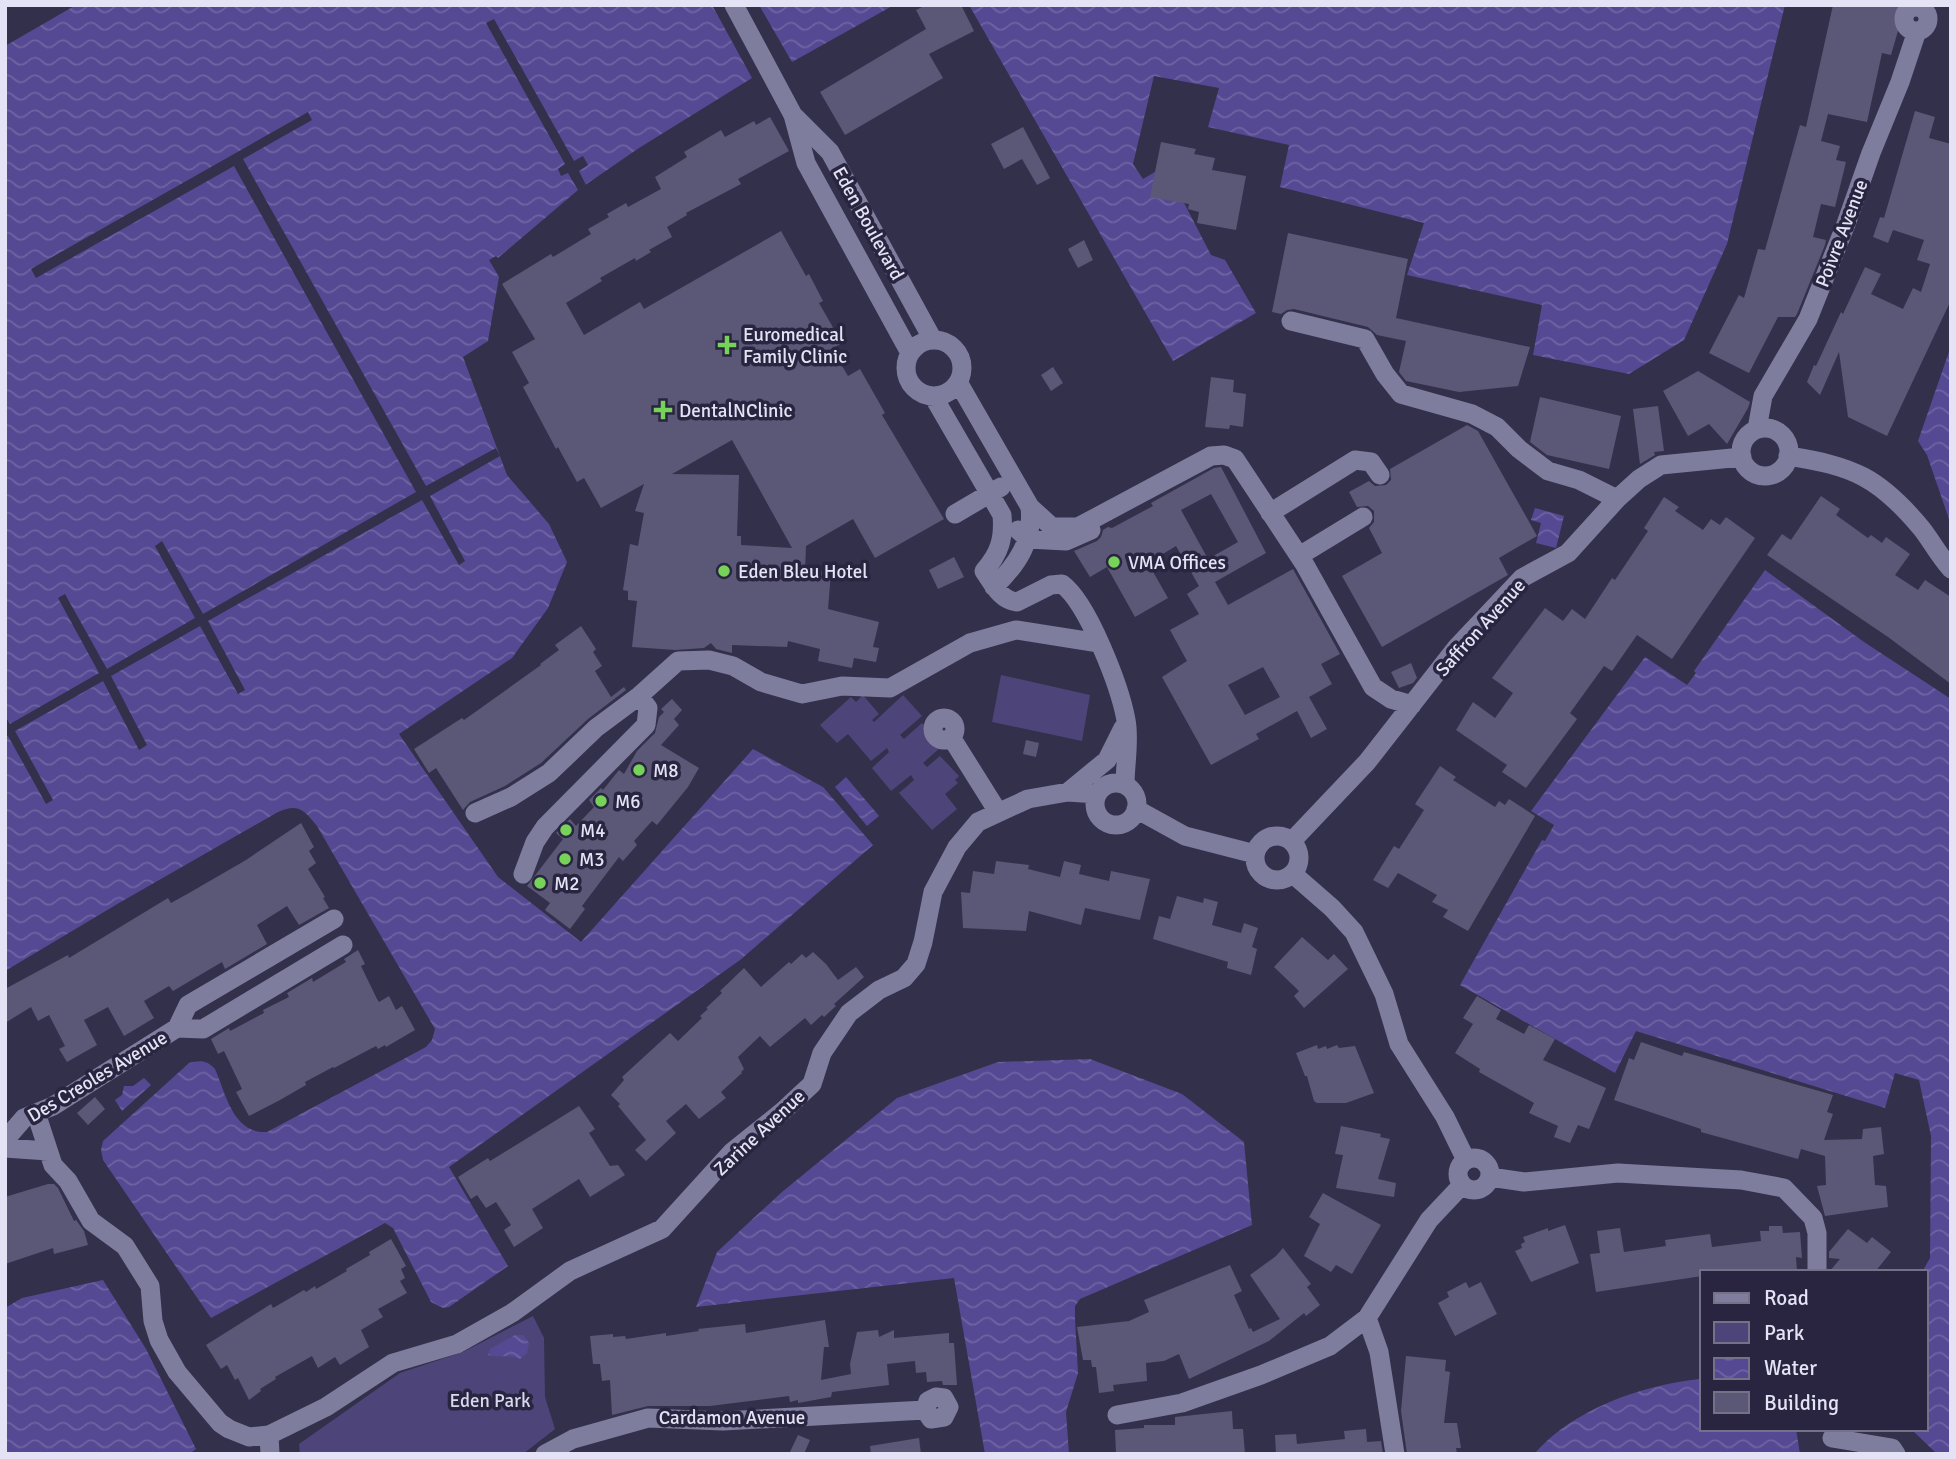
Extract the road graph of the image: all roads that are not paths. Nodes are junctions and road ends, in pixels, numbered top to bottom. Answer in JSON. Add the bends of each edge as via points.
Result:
{"nodes":[{"id":1,"x":734,"y":5,"type":"edge"},
{"id":2,"x":1917,"y":31,"type":"dead end"},
{"id":3,"x":793,"y":115,"type":"junction"},
{"id":4,"x":1291,"y":321,"type":"dead end"},
{"id":5,"x":933,"y":340,"type":"junction"},
{"id":6,"x":910,"y":353,"type":"junction"},
{"id":7,"x":958,"y":382,"type":"junction"},
{"id":8,"x":933,"y":396,"type":"junction"},
{"id":9,"x":1757,"y":429,"type":"junction"},
{"id":10,"x":1788,"y":456,"type":"junction"},
{"id":11,"x":1742,"y":457,"type":"junction"},
{"id":12,"x":1380,"y":475,"type":"dead end"},
{"id":13,"x":1013,"y":479,"type":"junction"},
{"id":14,"x":1161,"y":482,"type":"junction"},
{"id":15,"x":990,"y":493,"type":"junction"},
{"id":16,"x":1617,"y":499,"type":"junction"},
{"id":17,"x":1030,"y":507,"type":"junction"},
{"id":18,"x":1270,"y":513,"type":"junction"},
{"id":19,"x":955,"y":514,"type":"dead end"},
{"id":20,"x":1002,"y":515,"type":"junction"},
{"id":21,"x":1363,"y":517,"type":"dead end"},
{"id":22,"x":1028,"y":539,"type":"junction"},
{"id":23,"x":1299,"y":556,"type":"junction"},
{"id":24,"x":1951,"y":569,"type":"edge"},
{"id":25,"x":990,"y":579,"type":"junction"},
{"id":26,"x":1099,"y":643,"type":"junction"},
{"id":27,"x":639,"y":696,"type":"junction"},
{"id":28,"x":1412,"y":705,"type":"junction"},
{"id":29,"x":1126,"y":721,"type":"junction"},
{"id":30,"x":951,"y":737,"type":"dead end"},
{"id":31,"x":1125,"y":785,"type":"junction"},
{"id":32,"x":1068,"y":792,"type":"junction"},
{"id":33,"x":1097,"y":794,"type":"junction"},
{"id":34,"x":1136,"y":809,"type":"junction"},
{"id":35,"x":998,"y":811,"type":"junction"},
{"id":36,"x":475,"y":813,"type":"dead end"},
{"id":37,"x":1292,"y":841,"type":"junction"},
{"id":38,"x":1255,"y":854,"type":"junction"},
{"id":39,"x":523,"y":874,"type":"dead end"},
{"id":40,"x":1293,"y":874,"type":"junction"},
{"id":41,"x":334,"y":919,"type":"dead end"},
{"id":42,"x":343,"y":946,"type":"dead end"},
{"id":43,"x":177,"y":1028,"type":"junction"},
{"id":44,"x":36,"y":1113,"type":"junction"},
{"id":45,"x":5,"y":1140,"type":"edge"},
{"id":46,"x":5,"y":1148,"type":"edge"},
{"id":47,"x":48,"y":1151,"type":"junction"},
{"id":48,"x":1466,"y":1160,"type":"junction"},
{"id":49,"x":1490,"y":1177,"type":"junction"},
{"id":50,"x":1462,"y":1185,"type":"junction"},
{"id":51,"x":1817,"y":1270,"type":"edge"},
{"id":52,"x":1367,"y":1318,"type":"junction"},
{"id":53,"x":925,"y":1410,"type":"dead end"},
{"id":54,"x":1116,"y":1415,"type":"dead end"},
{"id":55,"x":1831,"y":1440,"type":"edge"},
{"id":56,"x":269,"y":1444,"type":"edge"},
{"id":57,"x":545,"y":1454,"type":"edge"},
{"id":58,"x":1395,"y":1454,"type":"edge"},
{"id":59,"x":1896,"y":1454,"type":"edge"}],
"edges":[{"from":1,"to":3,"type":"street","name":"Eden Boulevard"},
{"from":2,"to":9,"type":"street","name":"Poivre Avenue","via":[[1808,319],[1763,396]]},
{"from":3,"to":5,"type":"street","name":"Eden Boulevard","via":[[830,152]]},
{"from":3,"to":6,"type":"street","name":"Eden Boulevard","via":[[806,163]]},
{"from":4,"to":16,"type":"street","via":[[1365,339],[1401,394],[1472,414],[1497,428],[1548,471]]},
{"from":5,"to":6,"type":"street"},
{"from":5,"to":7,"type":"street","name":"Eden Boulevard","via":[[952,346],[958,355]]},
{"from":6,"to":8,"type":"street","name":"Eden Boulevard","via":[[908,378],[923,394]]},
{"from":7,"to":8,"type":"street","via":[[951,390]]},
{"from":7,"to":13,"type":"street","name":"Eden Boulevard"},
{"from":8,"to":15,"type":"street","name":"Eden Boulevard"},
{"from":9,"to":10,"type":"street","via":[[1771,429],[1783,436]]},
{"from":9,"to":11,"type":"street","via":[[1742,444]]},
{"from":10,"to":11,"type":"street","via":[[1780,470],[1765,475],[1750,471]]},
{"from":10,"to":24,"type":"street","via":[[1835,464],[1875,482],[1900,503]]},
{"from":11,"to":16,"type":"street","name":"Saffron Avenue","via":[[1661,465]]},
{"from":12,"to":18,"type":"street","via":[[1371,462],[1355,460]]},
{"from":13,"to":15,"type":"street"},
{"from":13,"to":17,"type":"street","name":"Eden Boulevard"},
{"from":14,"to":17,"type":"street","via":[[1078,527],[1052,527]]},
{"from":14,"to":18,"type":"street","via":[[1211,456],[1224,455],[1242,468]]},
{"from":14,"to":22,"type":"street","via":[[1105,523],[1066,541]]},
{"from":15,"to":19,"type":"street"},
{"from":15,"to":20,"type":"street","name":"Eden Boulevard"},
{"from":16,"to":28,"type":"street","name":"Saffron Avenue","via":[[1568,553],[1522,578],[1455,648]]},
{"from":17,"to":22,"type":"street"},
{"from":18,"to":23,"type":"street"},
{"from":20,"to":22,"type":"street"},
{"from":20,"to":25,"type":"street","via":[[1001,545]]},
{"from":21,"to":23,"type":"street"},
{"from":22,"to":25,"type":"street","via":[[1014,568]]},
{"from":23,"to":28,"type":"street","via":[[1373,687]]},
{"from":25,"to":26,"type":"street","via":[[1004,598],[1017,602],[1062,584],[1071,591]]},
{"from":26,"to":27,"type":"street","via":[[1016,630],[970,643],[890,688],[842,686],[802,694],[761,682],[733,666],[709,660],[678,661]]},
{"from":26,"to":29,"type":"street"},
{"from":27,"to":36,"type":"street","via":[[596,728],[549,773]]},
{"from":27,"to":39,"type":"street","via":[[648,708],[646,725],[545,827]]},
{"from":28,"to":37,"type":"street","name":"Saffron Avenue","via":[[1367,762]]},
{"from":29,"to":31,"type":"street"},
{"from":29,"to":32,"type":"street","via":[[1107,760]]},
{"from":30,"to":35,"type":"street"},
{"from":31,"to":33,"type":"street","via":[[1112,783]]},
{"from":31,"to":34,"type":"street","via":[[1135,795]]},
{"from":32,"to":33,"type":"street","name":"Zarine Avenue"},
{"from":32,"to":35,"type":"street","name":"Zarine Avenue","via":[[1028,799]]},
{"from":33,"to":34,"type":"street","via":[[1097,815],[1109,824],[1122,824]]},
{"from":34,"to":38,"type":"street","via":[[1185,836]]},
{"from":35,"to":56,"type":"street","name":"Zarine Avenue","via":[[978,822],[957,847],[933,892],[916,964],[904,978],[849,1013],[822,1053],[812,1084],[732,1152],[662,1229],[570,1271],[512,1313],[457,1343],[393,1363]]},
{"from":37,"to":38,"type":"street","via":[[1281,835],[1267,838]]},
{"from":37,"to":40,"type":"street","via":[[1299,854]]},
{"from":38,"to":40,"type":"street","via":[[1258,870],[1270,879]]},
{"from":40,"to":48,"type":"street","via":[[1354,932],[1384,994],[1399,1044]]},
{"from":41,"to":43,"type":"street","via":[[188,1005]]},
{"from":42,"to":43,"type":"street","name":"Des Creoles Avenue","via":[[203,1029]]},
{"from":43,"to":44,"type":"street","name":"Des Creoles Avenue"},
{"from":44,"to":45,"type":"street","name":"Des Creoles Avenue","via":[[24,1118]]},
{"from":44,"to":47,"type":"street"},
{"from":46,"to":47,"type":"street","name":"Des Creoles Avenue"},
{"from":47,"to":56,"type":"street","via":[[91,1221],[125,1246],[150,1286],[153,1321],[177,1372],[220,1423]]},
{"from":48,"to":49,"type":"street","via":[[1481,1159]]},
{"from":48,"to":50,"type":"street","via":[[1458,1171]]},
{"from":49,"to":50,"type":"street","via":[[1476,1190]]},
{"from":49,"to":51,"type":"street","via":[[1524,1182],[1618,1173],[1741,1180],[1784,1188],[1813,1217]]},
{"from":50,"to":52,"type":"street","via":[[1429,1220]]},
{"from":52,"to":54,"type":"street","via":[[1330,1346],[1261,1375],[1182,1404]]},
{"from":52,"to":58,"type":"street","via":[[1379,1352]]},
{"from":53,"to":57,"type":"street","name":"Cardamon Avenue","via":[[723,1421],[648,1418],[573,1439]]},
{"from":55,"to":59,"type":"street","via":[[1892,1448]]}]}
